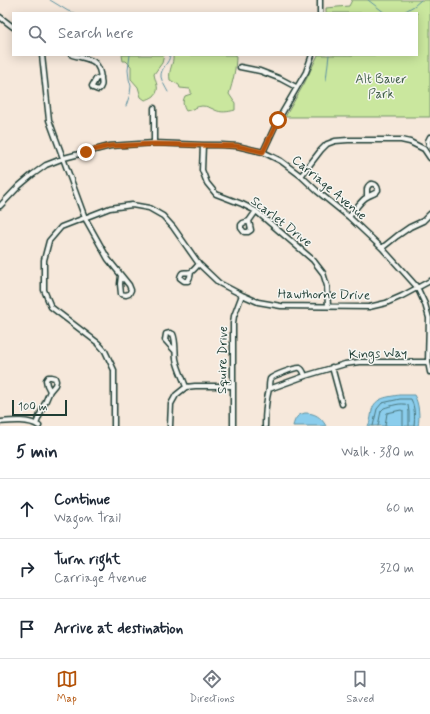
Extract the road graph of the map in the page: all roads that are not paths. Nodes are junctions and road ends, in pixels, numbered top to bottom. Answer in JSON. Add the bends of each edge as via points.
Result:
{"nodes":[{"id":1,"x":320,"y":0,"type":"edge"},
{"id":2,"x":320,"y":12,"type":"edge"},
{"id":3,"x":0,"y":17,"type":"edge"},
{"id":4,"x":12,"y":26,"type":"edge"},
{"id":5,"x":42,"y":56,"type":"edge"},
{"id":6,"x":75,"y":56,"type":"edge"},
{"id":7,"x":312,"y":56,"type":"edge"},
{"id":8,"x":240,"y":68,"type":"dead end"},
{"id":9,"x":101,"y":77,"type":"dead end"},
{"id":10,"x":296,"y":87,"type":"junction"},
{"id":11,"x":154,"y":108,"type":"dead end"},
{"id":12,"x":430,"y":137,"type":"edge"},
{"id":13,"x":154,"y":144,"type":"junction"},
{"id":14,"x":203,"y":145,"type":"junction"},
{"id":15,"x":430,"y":145,"type":"edge"},
{"id":16,"x":424,"y":149,"type":"junction"},
{"id":17,"x":263,"y":152,"type":"junction"},
{"id":18,"x":64,"y":158,"type":"junction"},
{"id":19,"x":430,"y":158,"type":"edge"},
{"id":20,"x":302,"y":176,"type":"junction"},
{"id":21,"x":367,"y":196,"type":"dead end"},
{"id":22,"x":0,"y":206,"type":"edge"},
{"id":23,"x":256,"y":211,"type":"junction"},
{"id":24,"x":430,"y":214,"type":"edge"},
{"id":25,"x":348,"y":217,"type":"junction"},
{"id":26,"x":84,"y":218,"type":"junction"},
{"id":27,"x":250,"y":221,"type":"dead end"},
{"id":28,"x":382,"y":248,"type":"junction"},
{"id":29,"x":199,"y":264,"type":"junction"},
{"id":30,"x":191,"y":272,"type":"dead end"},
{"id":31,"x":121,"y":276,"type":"dead end"},
{"id":32,"x":430,"y":281,"type":"edge"},
{"id":33,"x":417,"y":287,"type":"junction"},
{"id":34,"x":242,"y":295,"type":"junction"},
{"id":35,"x":328,"y":306,"type":"junction"},
{"id":36,"x":175,"y":351,"type":"dead end"},
{"id":37,"x":428,"y":362,"type":"junction"},
{"id":38,"x":332,"y":367,"type":"junction"},
{"id":39,"x":430,"y":372,"type":"edge"},
{"id":40,"x":305,"y":376,"type":"junction"},
{"id":41,"x":233,"y":386,"type":"junction"},
{"id":42,"x":186,"y":387,"type":"junction"},
{"id":43,"x":269,"y":389,"type":"junction"},
{"id":44,"x":50,"y":391,"type":"dead end"},
{"id":45,"x":342,"y":404,"type":"dead end"},
{"id":46,"x":0,"y":422,"type":"edge"},
{"id":47,"x":37,"y":425,"type":"edge"},
{"id":48,"x":114,"y":426,"type":"edge"},
{"id":49,"x":170,"y":426,"type":"edge"},
{"id":50,"x":233,"y":426,"type":"edge"},
{"id":51,"x":265,"y":426,"type":"edge"}],
"edges":[{"from":1,"to":2,"type":"street"},
{"from":3,"to":4,"type":"street"},
{"from":5,"to":18,"type":"street","via":[[49,120]]},
{"from":6,"to":9,"type":"street","via":[[94,62]]},
{"from":7,"to":10,"type":"street","via":[[306,72]]},
{"from":8,"to":10,"type":"street","via":[[260,71]]},
{"from":10,"to":17,"type":"street"},
{"from":11,"to":13,"type":"street"},
{"from":12,"to":15,"type":"street"},
{"from":13,"to":14,"type":"street","name":"Carriage Avenue"},
{"from":13,"to":18,"type":"street","name":"Carriage Avenue","via":[[110,146]]},
{"from":14,"to":17,"type":"street","name":"Carriage Avenue","via":[[237,146]]},
{"from":14,"to":23,"type":"street","name":"Scarlet Drive","via":[[202,170],[207,183],[216,194]]},
{"from":15,"to":16,"type":"street"},
{"from":16,"to":19,"type":"street"},
{"from":16,"to":20,"type":"street","via":[[401,140],[335,141],[321,150]]},
{"from":17,"to":20,"type":"street","name":"Carriage Avenue"},
{"from":18,"to":22,"type":"street","name":"Carriage Avenue","via":[[46,165],[32,175]]},
{"from":18,"to":26,"type":"street"},
{"from":20,"to":25,"type":"street","name":"Carriage Avenue"},
{"from":21,"to":25,"type":"street"},
{"from":23,"to":27,"type":"street"},
{"from":23,"to":35,"type":"street","name":"Scarlet Drive","via":[[313,260],[323,272]]},
{"from":24,"to":28,"type":"street"},
{"from":25,"to":28,"type":"street","name":"Carriage Avenue"},
{"from":26,"to":29,"type":"street","name":"Hawthorne Drive","via":[[110,208],[132,205],[149,208],[163,216],[173,227]]},
{"from":26,"to":31,"type":"street"},
{"from":26,"to":48,"type":"street","name":"Hawthorne Drive","via":[[61,227],[49,241],[44,260],[44,290],[51,307],[105,351],[114,370]]},
{"from":28,"to":33,"type":"street","name":"Carriage Avenue"},
{"from":29,"to":30,"type":"street"},
{"from":29,"to":34,"type":"street","name":"Hawthorne Drive","via":[[219,283]]},
{"from":32,"to":33,"type":"street","name":"Hawthorne Drive"},
{"from":33,"to":35,"type":"street","name":"Hawthorne Drive","via":[[386,303],[369,307]]},
{"from":33,"to":37,"type":"street","name":"Carriage Avenue","via":[[429,318]]},
{"from":34,"to":35,"type":"street","name":"Hawthorne Drive","via":[[258,302],[282,306]]},
{"from":34,"to":41,"type":"street","name":"Squire Drive","via":[[233,323]]},
{"from":36,"to":42,"type":"street"},
{"from":37,"to":38,"type":"street","name":"Kings Way","via":[[359,362]]},
{"from":37,"to":39,"type":"street","name":"Carriage Avenue"},
{"from":38,"to":40,"type":"street","name":"Kings Way"},
{"from":38,"to":45,"type":"street"},
{"from":40,"to":43,"type":"street","name":"Kings Way"},
{"from":40,"to":43,"type":"street","via":[[300,368],[273,376]]},
{"from":41,"to":42,"type":"street"},
{"from":41,"to":50,"type":"street","name":"Squire Drive"},
{"from":42,"to":49,"type":"street","via":[[176,395],[171,404]]},
{"from":43,"to":51,"type":"street","via":[[266,398]]},
{"from":44,"to":47,"type":"street"},
{"from":46,"to":47,"type":"street","via":[[21,421]]}]}
